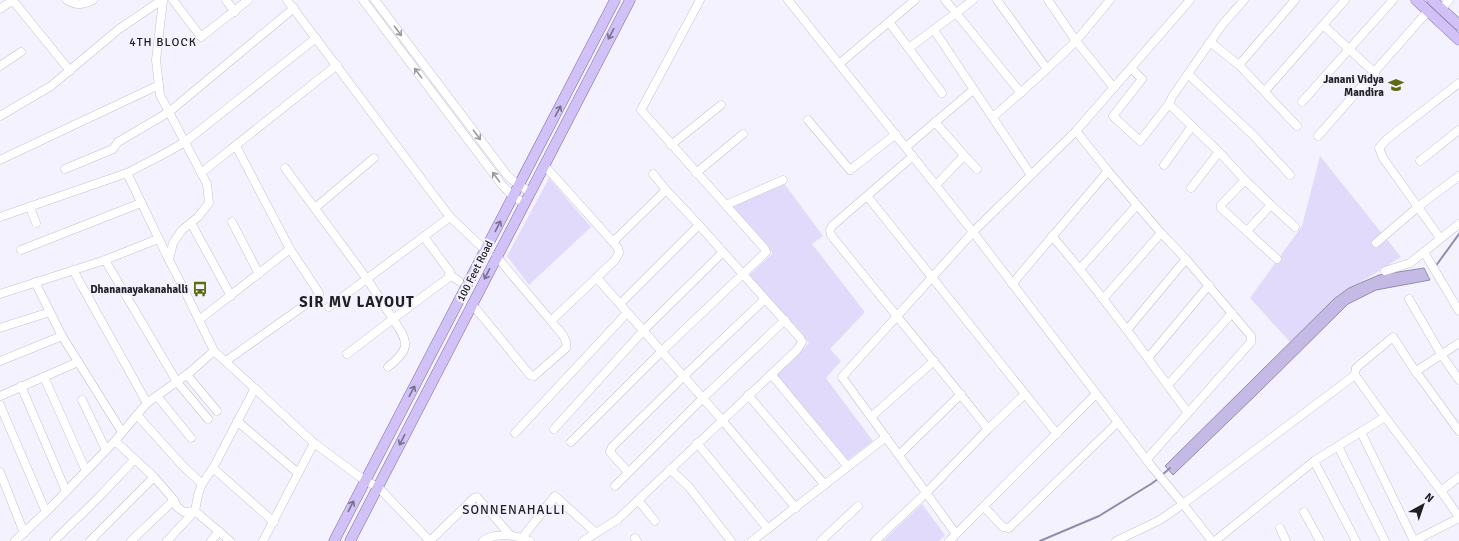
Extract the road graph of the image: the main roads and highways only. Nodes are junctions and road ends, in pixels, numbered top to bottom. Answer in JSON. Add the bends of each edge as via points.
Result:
{"nodes":[{"id":1,"x":615,"y":0,"type":"edge"},
{"id":2,"x":630,"y":0,"type":"edge"},
{"id":3,"x":1416,"y":0,"type":"edge"},
{"id":4,"x":1432,"y":0,"type":"edge"},
{"id":5,"x":1459,"y":24,"type":"edge"},
{"id":6,"x":1459,"y":40,"type":"edge"},
{"id":7,"x":337,"y":540,"type":"edge"},
{"id":8,"x":350,"y":541,"type":"edge"}],
"edges":[{"from":7,"to":1,"type":"main road","name":"100 Feet Road","one_way":true,"via":[[364,480]]},
{"from":2,"to":8,"type":"main road","name":"100 Feet Road","one_way":true},
{"from":3,"to":6,"type":"main road"},
{"from":4,"to":5,"type":"main road"}]}
